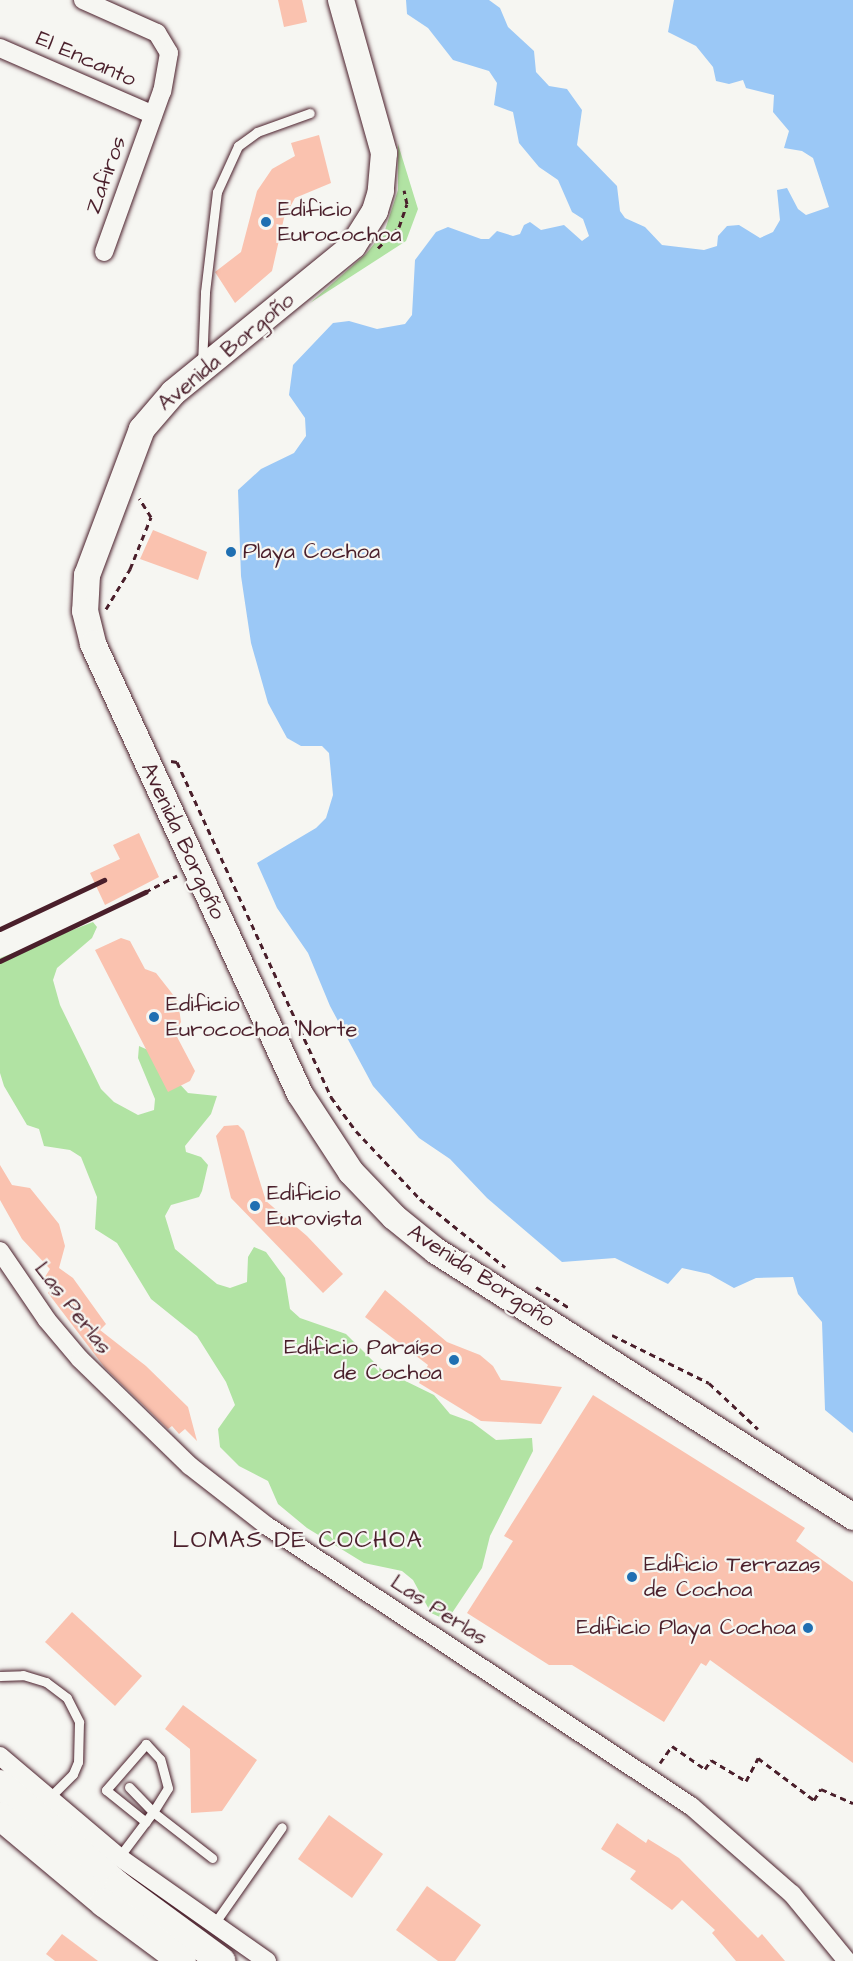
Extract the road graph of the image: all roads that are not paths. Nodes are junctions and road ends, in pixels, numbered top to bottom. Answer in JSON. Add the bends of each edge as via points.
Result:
{"nodes":[{"id":1,"x":83,"y":0,"type":"edge"},
{"id":2,"x":341,"y":0,"type":"edge"},
{"id":3,"x":0,"y":48,"type":"edge"},
{"id":4,"x":310,"y":113,"type":"dead end"},
{"id":5,"x":153,"y":115,"type":"junction"},
{"id":6,"x":104,"y":252,"type":"dead end"},
{"id":7,"x":201,"y":370,"type":"junction"},
{"id":8,"x":0,"y":1251,"type":"edge"},
{"id":9,"x":853,"y":1517,"type":"edge"},
{"id":10,"x":0,"y":1676,"type":"edge"},
{"id":11,"x":0,"y":1756,"type":"edge"},
{"id":12,"x":0,"y":1784,"type":"edge"},
{"id":13,"x":129,"y":1787,"type":"dead end"},
{"id":14,"x":48,"y":1799,"type":"junction"},
{"id":15,"x":153,"y":1812,"type":"junction"},
{"id":16,"x":0,"y":1816,"type":"edge"},
{"id":17,"x":146,"y":1822,"type":"junction"},
{"id":18,"x":282,"y":1827,"type":"dead end"},
{"id":19,"x":119,"y":1857,"type":"junction"},
{"id":20,"x":212,"y":1858,"type":"dead end"},
{"id":21,"x":214,"y":1924,"type":"junction"},
{"id":22,"x":182,"y":1961,"type":"edge"},
{"id":23,"x":221,"y":1961,"type":"edge"},
{"id":24,"x":267,"y":1961,"type":"edge"},
{"id":25,"x":847,"y":1961,"type":"edge"}],
"edges":[{"from":1,"to":5,"type":"street","name":"Zafiros","via":[[157,33],[165,42],[170,65]]},
{"from":2,"to":7,"type":"main road","name":"Avenida Borgoño","via":[[384,153],[375,211],[353,246]]},
{"from":3,"to":5,"type":"street","name":"El Encanto"},
{"from":4,"to":7,"type":"lane","via":[[257,132],[238,146],[217,192]]},
{"from":5,"to":6,"type":"street","name":"Zafiros"},
{"from":7,"to":9,"type":"main road","name":"Avenida Borgoño","via":[[162,404],[141,429],[87,574],[88,628],[119,706],[305,1103],[345,1164],[386,1209],[456,1264]]},
{"from":8,"to":25,"type":"street","name":"Las Perlas","via":[[47,1320],[80,1359],[190,1466],[267,1526],[691,1806],[805,1906]]},
{"from":10,"to":14,"type":"lane","via":[[23,1675],[46,1682],[67,1698],[79,1722],[78,1761],[73,1774]]},
{"from":11,"to":14,"type":"street"},
{"from":12,"to":23,"type":"main road","via":[[119,1886]]},
{"from":13,"to":15,"type":"lane"},
{"from":14,"to":19,"type":"street"},
{"from":15,"to":17,"type":"lane"},
{"from":15,"to":17,"type":"lane","via":[[168,1788],[160,1759],[146,1744],[106,1790]]},
{"from":15,"to":20,"type":"lane"},
{"from":16,"to":22,"type":"main road","via":[[104,1903]]},
{"from":17,"to":19,"type":"lane"},
{"from":18,"to":21,"type":"lane"},
{"from":19,"to":21,"type":"street"},
{"from":21,"to":24,"type":"street"}]}
